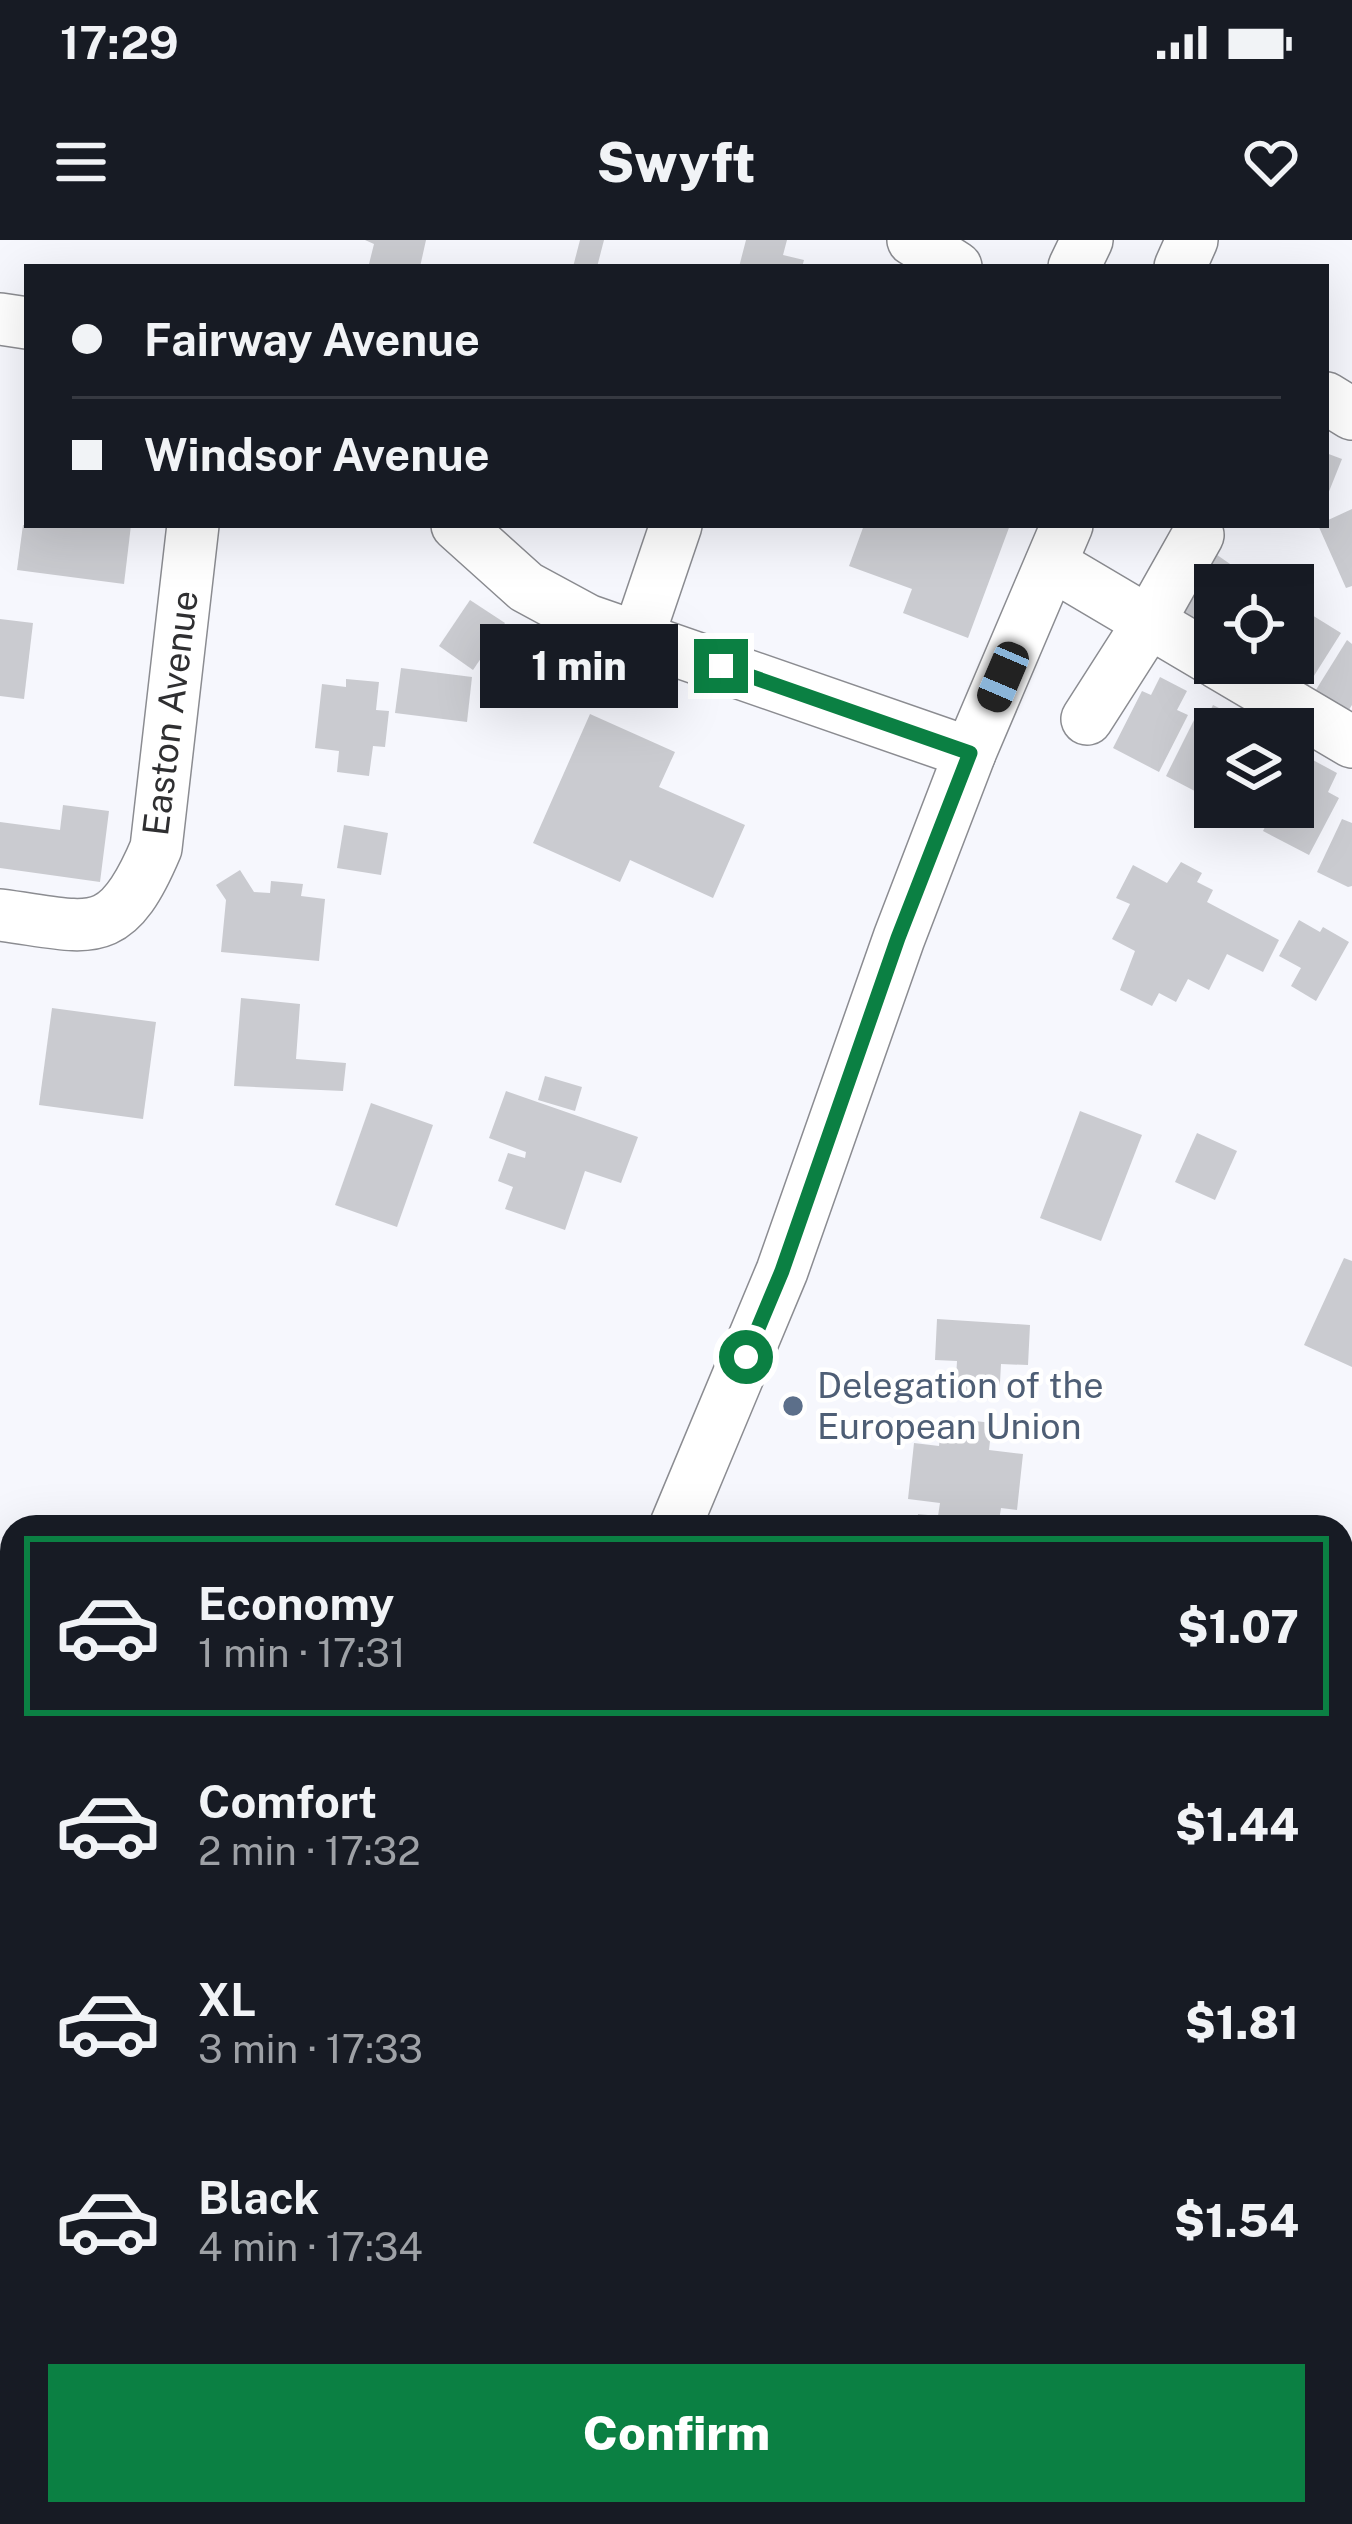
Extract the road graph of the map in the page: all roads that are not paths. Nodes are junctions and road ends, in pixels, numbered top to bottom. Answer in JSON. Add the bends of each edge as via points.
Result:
{"nodes":[{"id":1,"x":913,"y":240,"type":"edge"},
{"id":2,"x":951,"y":264,"type":"edge"},
{"id":3,"x":193,"y":528,"type":"edge"},
{"id":4,"x":460,"y":528,"type":"edge"},
{"id":5,"x":675,"y":528,"type":"edge"},
{"id":6,"x":1198,"y":535,"type":"dead end"},
{"id":7,"x":1059,"y":545,"type":"edge"},
{"id":8,"x":1149,"y":622,"type":"junction"},
{"id":9,"x":638,"y":637,"type":"junction"},
{"id":10,"x":1194,"y":649,"type":"edge"},
{"id":11,"x":1253,"y":684,"type":"edge"},
{"id":12,"x":1088,"y":718,"type":"dead end"},
{"id":13,"x":1352,"y":742,"type":"edge"},
{"id":14,"x":970,"y":753,"type":"junction"},
{"id":15,"x":0,"y":915,"type":"edge"},
{"id":16,"x":680,"y":1515,"type":"edge"}],
"edges":[{"from":1,"to":2,"type":"street"},
{"from":3,"to":15,"type":"street","name":"Easton Avenue","via":[[156,848],[139,888],[91,926]]},
{"from":4,"to":9,"type":"street","via":[[526,587]]},
{"from":5,"to":9,"type":"street"},
{"from":6,"to":8,"type":"street"},
{"from":7,"to":8,"type":"street"},
{"from":7,"to":14,"type":"street"},
{"from":8,"to":10,"type":"street"},
{"from":8,"to":12,"type":"street"},
{"from":9,"to":14,"type":"street"},
{"from":11,"to":13,"type":"street"},
{"from":14,"to":16,"type":"street","via":[[782,1271]]}]}
